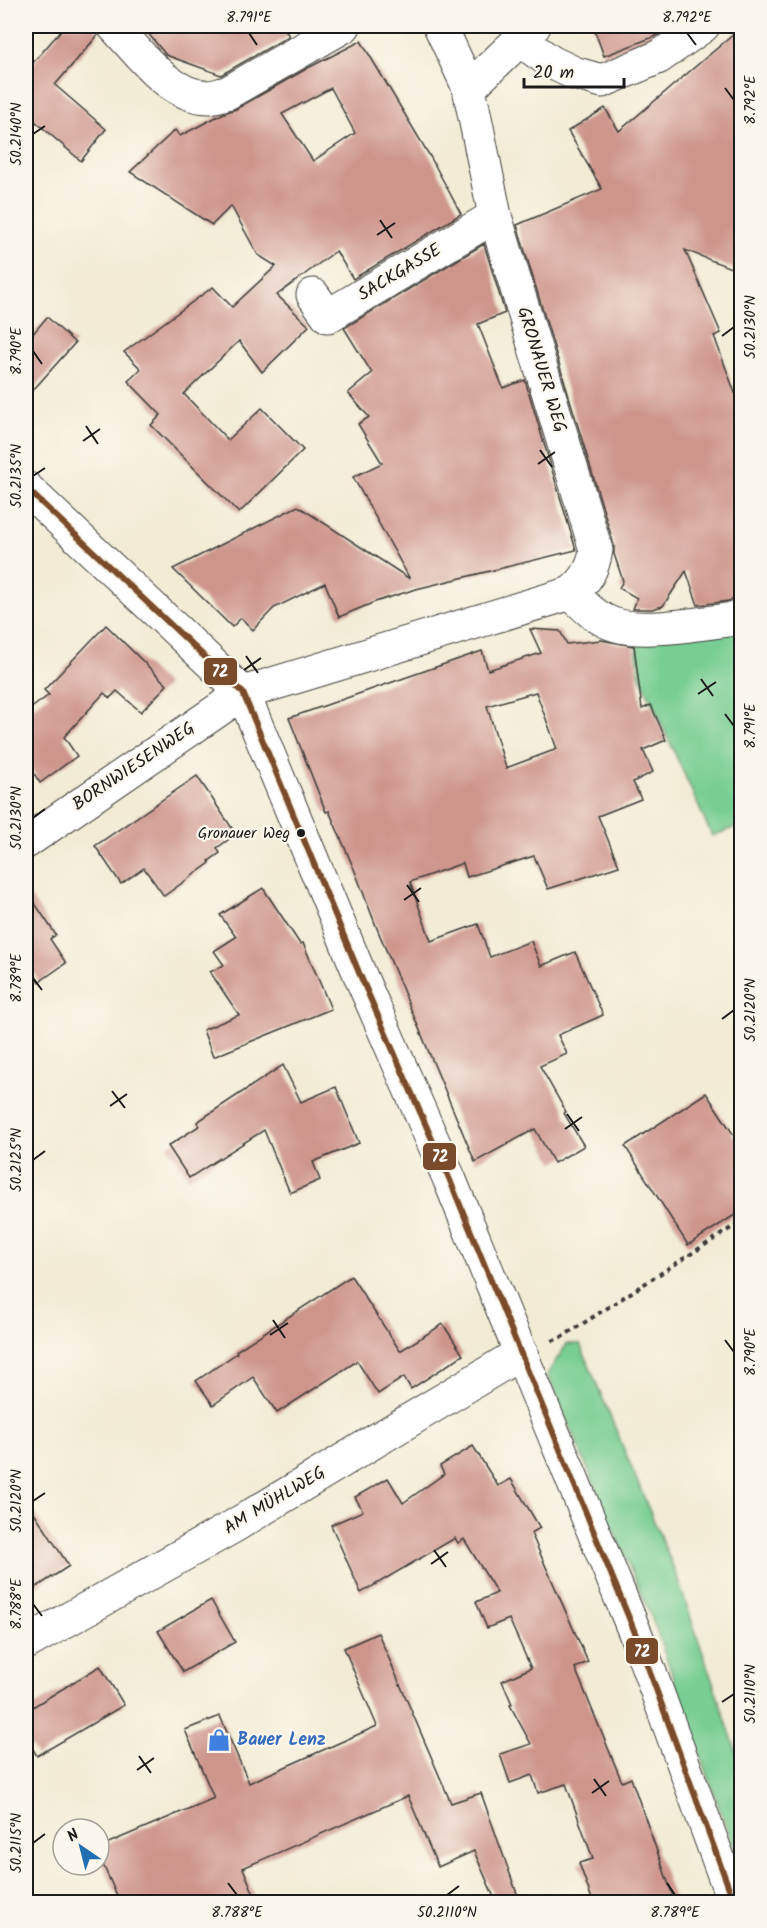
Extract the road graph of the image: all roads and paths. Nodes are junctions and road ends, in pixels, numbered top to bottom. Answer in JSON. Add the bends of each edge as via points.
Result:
{"nodes":[{"id":1,"x":114,"y":26,"type":"edge"},
{"id":2,"x":344,"y":26,"type":"edge"},
{"id":3,"x":440,"y":26,"type":"edge"},
{"id":4,"x":703,"y":26,"type":"edge"},
{"id":5,"x":527,"y":33,"type":"edge"},
{"id":6,"x":469,"y":88,"type":"junction"},
{"id":7,"x":495,"y":216,"type":"junction"},
{"id":8,"x":313,"y":295,"type":"dead end"},
{"id":9,"x":26,"y":488,"type":"edge"},
{"id":10,"x":571,"y":593,"type":"junction"},
{"id":11,"x":741,"y":618,"type":"edge"},
{"id":12,"x":243,"y":693,"type":"junction"},
{"id":13,"x":26,"y":842,"type":"edge"},
{"id":14,"x":741,"y":1221,"type":"edge"},
{"id":15,"x":520,"y":1353,"type":"junction"},
{"id":16,"x":26,"y":1643,"type":"edge"},
{"id":17,"x":734,"y":1902,"type":"edge"}],
"edges":[{"from":1,"to":2,"type":"street","via":[[164,78],[208,97],[227,93]]},
{"from":3,"to":6,"type":"street","name":"GRONAUER WEG"},
{"from":4,"to":5,"type":"street","via":[[659,57],[602,81],[551,62]]},
{"from":5,"to":6,"type":"street"},
{"from":6,"to":7,"type":"street","name":"GRONAUER WEG"},
{"from":7,"to":8,"type":"street","name":"SACKGASSE","via":[[328,316]]},
{"from":7,"to":10,"type":"street","name":"GRONAUER WEG","via":[[596,550],[583,584]]},
{"from":9,"to":12,"type":"street"},
{"from":10,"to":11,"type":"street","via":[[589,611],[614,625],[640,629]]},
{"from":10,"to":12,"type":"street"},
{"from":12,"to":13,"type":"street","name":"BORNWIESENWEG"},
{"from":12,"to":15,"type":"street"},
{"from":14,"to":15,"type":"path","via":[[562,1336]]},
{"from":15,"to":16,"type":"street","name":"AM MÜHLWEG","via":[[234,1526]]},
{"from":15,"to":17,"type":"street","via":[[638,1640]]}]}
